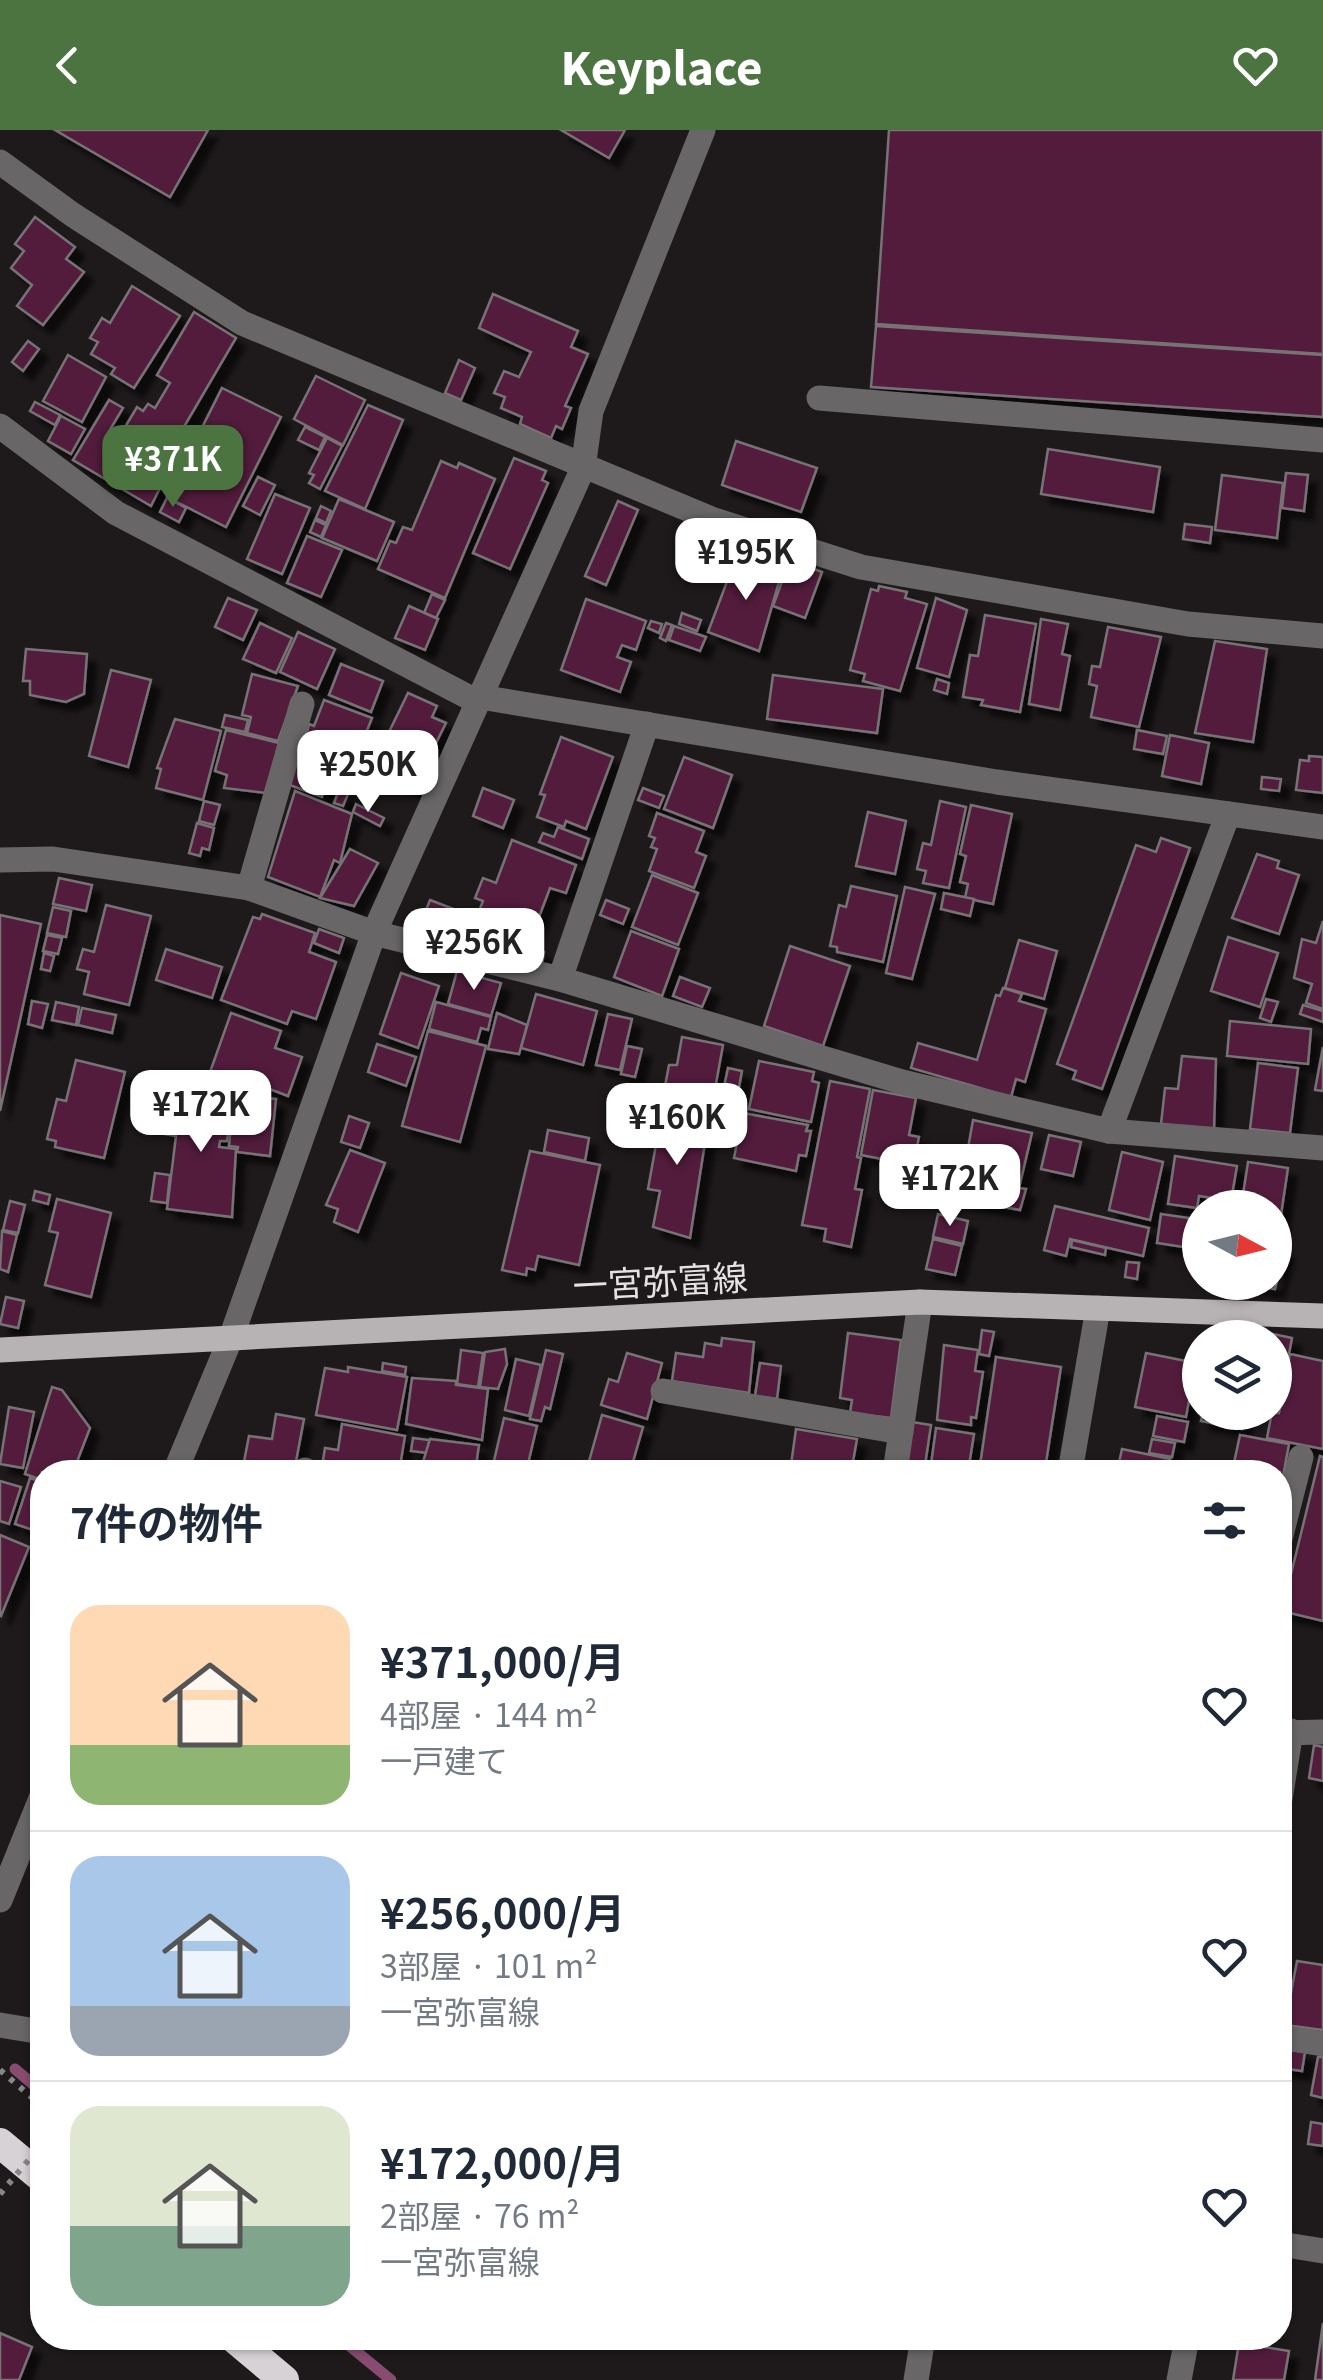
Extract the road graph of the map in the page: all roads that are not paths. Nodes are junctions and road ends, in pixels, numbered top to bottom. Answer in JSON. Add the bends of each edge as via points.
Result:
{"nodes":[{"id":1,"x":702,"y":130,"type":"edge"},
{"id":2,"x":0,"y":162,"type":"edge"},
{"id":3,"x":818,"y":398,"type":"dead end"},
{"id":4,"x":0,"y":426,"type":"edge"},
{"id":5,"x":1323,"y":440,"type":"edge"},
{"id":6,"x":583,"y":468,"type":"junction"},
{"id":7,"x":1323,"y":636,"type":"edge"},
{"id":8,"x":479,"y":700,"type":"junction"},
{"id":9,"x":302,"y":704,"type":"dead end"},
{"id":10,"x":647,"y":724,"type":"junction"},
{"id":11,"x":1228,"y":814,"type":"junction"},
{"id":12,"x":1323,"y":827,"type":"edge"},
{"id":13,"x":0,"y":860,"type":"edge"},
{"id":14,"x":249,"y":888,"type":"junction"},
{"id":15,"x":374,"y":933,"type":"junction"},
{"id":16,"x":560,"y":979,"type":"junction"},
{"id":17,"x":1109,"y":1131,"type":"junction"},
{"id":18,"x":1323,"y":1148,"type":"edge"},
{"id":19,"x":920,"y":1302,"type":"junction"},
{"id":20,"x":1098,"y":1308,"type":"junction"},
{"id":21,"x":1323,"y":1316,"type":"edge"},
{"id":22,"x":232,"y":1335,"type":"junction"},
{"id":23,"x":0,"y":1350,"type":"edge"},
{"id":24,"x":663,"y":1390,"type":"dead end"},
{"id":25,"x":901,"y":1432,"type":"junction"},
{"id":26,"x":1301,"y":1456,"type":"dead end"},
{"id":27,"x":180,"y":1460,"type":"edge"},
{"id":28,"x":897,"y":1460,"type":"edge"},
{"id":29,"x":1072,"y":1460,"type":"edge"},
{"id":30,"x":1292,"y":1492,"type":"edge"},
{"id":31,"x":1292,"y":1732,"type":"edge"},
{"id":32,"x":1323,"y":1732,"type":"edge"},
{"id":33,"x":30,"y":1826,"type":"edge"},
{"id":34,"x":0,"y":1900,"type":"edge"},
{"id":35,"x":0,"y":2025,"type":"edge"},
{"id":36,"x":30,"y":2030,"type":"edge"},
{"id":37,"x":1292,"y":2039,"type":"edge"},
{"id":38,"x":1323,"y":2044,"type":"edge"},
{"id":39,"x":0,"y":2144,"type":"edge"},
{"id":40,"x":30,"y":2168,"type":"edge"},
{"id":41,"x":1292,"y":2246,"type":"edge"},
{"id":42,"x":1323,"y":2252,"type":"edge"},
{"id":43,"x":248,"y":2350,"type":"edge"},
{"id":44,"x":921,"y":2350,"type":"edge"},
{"id":45,"x":1184,"y":2350,"type":"edge"},
{"id":46,"x":284,"y":2380,"type":"edge"},
{"id":47,"x":916,"y":2380,"type":"edge"},
{"id":48,"x":1179,"y":2380,"type":"edge"}],
"edges":[{"from":1,"to":6,"type":"street","via":[[591,411]]},
{"from":2,"to":6,"type":"street","via":[[242,322]]},
{"from":3,"to":5,"type":"street"},
{"from":4,"to":8,"type":"street","via":[[116,513]]},
{"from":6,"to":7,"type":"street","via":[[714,520],[861,567],[1188,624]]},
{"from":6,"to":8,"type":"street"},
{"from":8,"to":10,"type":"street"},
{"from":8,"to":15,"type":"street"},
{"from":9,"to":14,"type":"street"},
{"from":10,"to":11,"type":"street"},
{"from":10,"to":16,"type":"street"},
{"from":11,"to":12,"type":"street"},
{"from":11,"to":17,"type":"street"},
{"from":13,"to":14,"type":"street","via":[[53,859]]},
{"from":14,"to":15,"type":"street"},
{"from":15,"to":16,"type":"street"},
{"from":15,"to":22,"type":"street"},
{"from":16,"to":17,"type":"street","via":[[902,1082]]},
{"from":17,"to":18,"type":"street"},
{"from":19,"to":20,"type":"main road","name":"一宮弥富線"},
{"from":19,"to":22,"type":"main road","name":"一宮弥富線"},
{"from":19,"to":25,"type":"street"},
{"from":20,"to":21,"type":"main road","name":"一宮弥富線"},
{"from":20,"to":29,"type":"street"},
{"from":22,"to":23,"type":"main road","name":"一宮弥富線"},
{"from":22,"to":27,"type":"street"},
{"from":24,"to":25,"type":"street"},
{"from":25,"to":28,"type":"street"},
{"from":26,"to":30,"type":"street"},
{"from":31,"to":32,"type":"street"},
{"from":33,"to":34,"type":"street"},
{"from":35,"to":36,"type":"street"},
{"from":37,"to":38,"type":"street"},
{"from":39,"to":40,"type":"highway"},
{"from":41,"to":42,"type":"street"},
{"from":43,"to":46,"type":"highway"},
{"from":44,"to":47,"type":"street"},
{"from":45,"to":48,"type":"street"}]}
